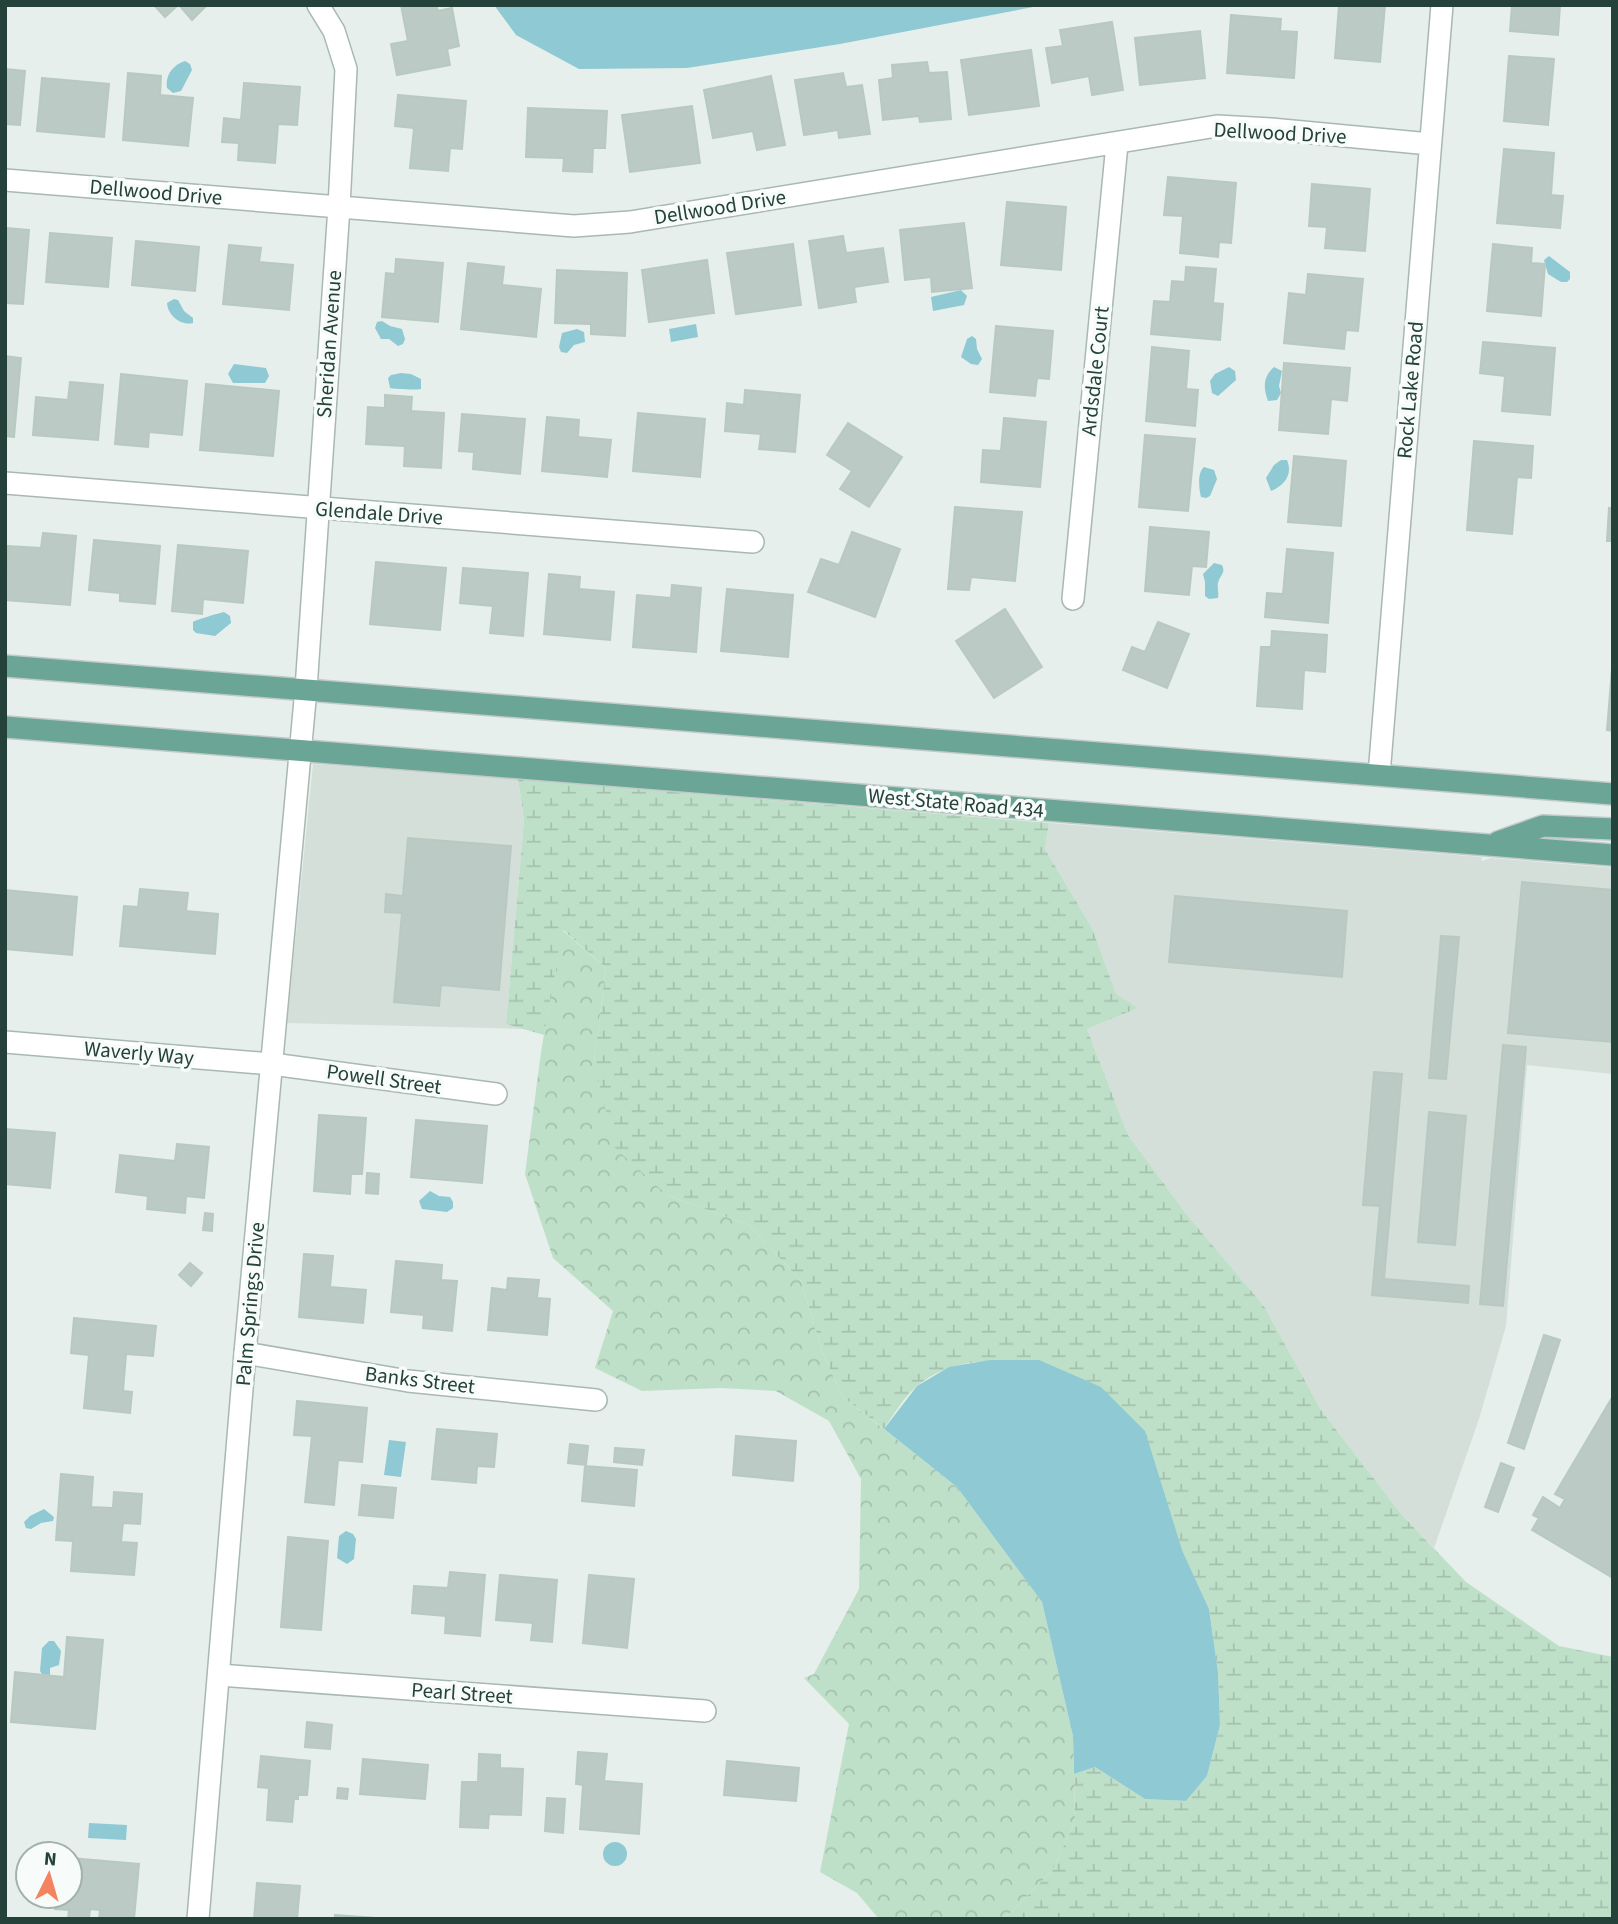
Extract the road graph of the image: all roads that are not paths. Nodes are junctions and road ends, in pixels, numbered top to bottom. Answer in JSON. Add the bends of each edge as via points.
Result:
{"nodes":[{"id":1,"x":318,"y":5,"type":"edge"},
{"id":2,"x":1442,"y":5,"type":"edge"},
{"id":3,"x":1117,"y":144,"type":"junction"},
{"id":4,"x":1430,"y":144,"type":"junction"},
{"id":5,"x":5,"y":180,"type":"edge"},
{"id":6,"x":339,"y":207,"type":"junction"},
{"id":7,"x":5,"y":483,"type":"edge"},
{"id":8,"x":317,"y":508,"type":"junction"},
{"id":9,"x":753,"y":542,"type":"dead end"},
{"id":10,"x":1073,"y":599,"type":"dead end"},
{"id":11,"x":5,"y":666,"type":"edge"},
{"id":12,"x":306,"y":689,"type":"junction"},
{"id":13,"x":5,"y":727,"type":"edge"},
{"id":14,"x":300,"y":751,"type":"junction"},
{"id":15,"x":1379,"y":775,"type":"junction"},
{"id":16,"x":1613,"y":794,"type":"edge"},
{"id":17,"x":1613,"y":829,"type":"edge"},
{"id":18,"x":1489,"y":845,"type":"junction"},
{"id":19,"x":1613,"y":855,"type":"edge"},
{"id":20,"x":5,"y":1042,"type":"edge"},
{"id":21,"x":272,"y":1064,"type":"junction"},
{"id":22,"x":496,"y":1094,"type":"dead end"},
{"id":23,"x":245,"y":1353,"type":"junction"},
{"id":24,"x":596,"y":1400,"type":"dead end"},
{"id":25,"x":219,"y":1675,"type":"junction"},
{"id":26,"x":705,"y":1711,"type":"dead end"},
{"id":27,"x":198,"y":1919,"type":"edge"}],
"edges":[{"from":1,"to":6,"type":"street","name":"Sheridan Avenue","via":[[334,31],[346,69]]},
{"from":2,"to":4,"type":"street","name":"Rock Lake Road"},
{"from":3,"to":4,"type":"street","name":"Dellwood Drive","via":[[1217,126]]},
{"from":3,"to":6,"type":"street","name":"Dellwood Drive","via":[[630,222],[574,226]]},
{"from":3,"to":10,"type":"street","name":"Ardsdale Court"},
{"from":4,"to":15,"type":"street","name":"Rock Lake Road"},
{"from":5,"to":6,"type":"street","name":"Dellwood Drive"},
{"from":6,"to":8,"type":"street","name":"Sheridan Avenue"},
{"from":7,"to":8,"type":"street","name":"Glendale Drive"},
{"from":8,"to":9,"type":"street","name":"Glendale Drive"},
{"from":8,"to":12,"type":"street","name":"Sheridan Avenue"},
{"from":11,"to":12,"type":"main road"},
{"from":12,"to":14,"type":"street","name":"Palm Springs Drive"},
{"from":12,"to":15,"type":"main road"},
{"from":13,"to":14,"type":"main road","name":"West State Road 434"},
{"from":14,"to":18,"type":"main road","name":"West State Road 434"},
{"from":14,"to":21,"type":"street","name":"Palm Springs Drive"},
{"from":15,"to":16,"type":"main road"},
{"from":17,"to":18,"type":"main road","via":[[1543,826]]},
{"from":18,"to":19,"type":"main road","name":"West State Road 434"},
{"from":20,"to":21,"type":"street","name":"Waverly Way"},
{"from":21,"to":22,"type":"street","name":"Powell Street"},
{"from":21,"to":23,"type":"street","name":"Palm Springs Drive"},
{"from":23,"to":24,"type":"street","name":"Banks Street","via":[[408,1381]]},
{"from":23,"to":25,"type":"street","name":"Palm Springs Drive"},
{"from":25,"to":26,"type":"street","name":"Pearl Street"},
{"from":25,"to":27,"type":"street","name":"Palm Springs Drive"}]}
